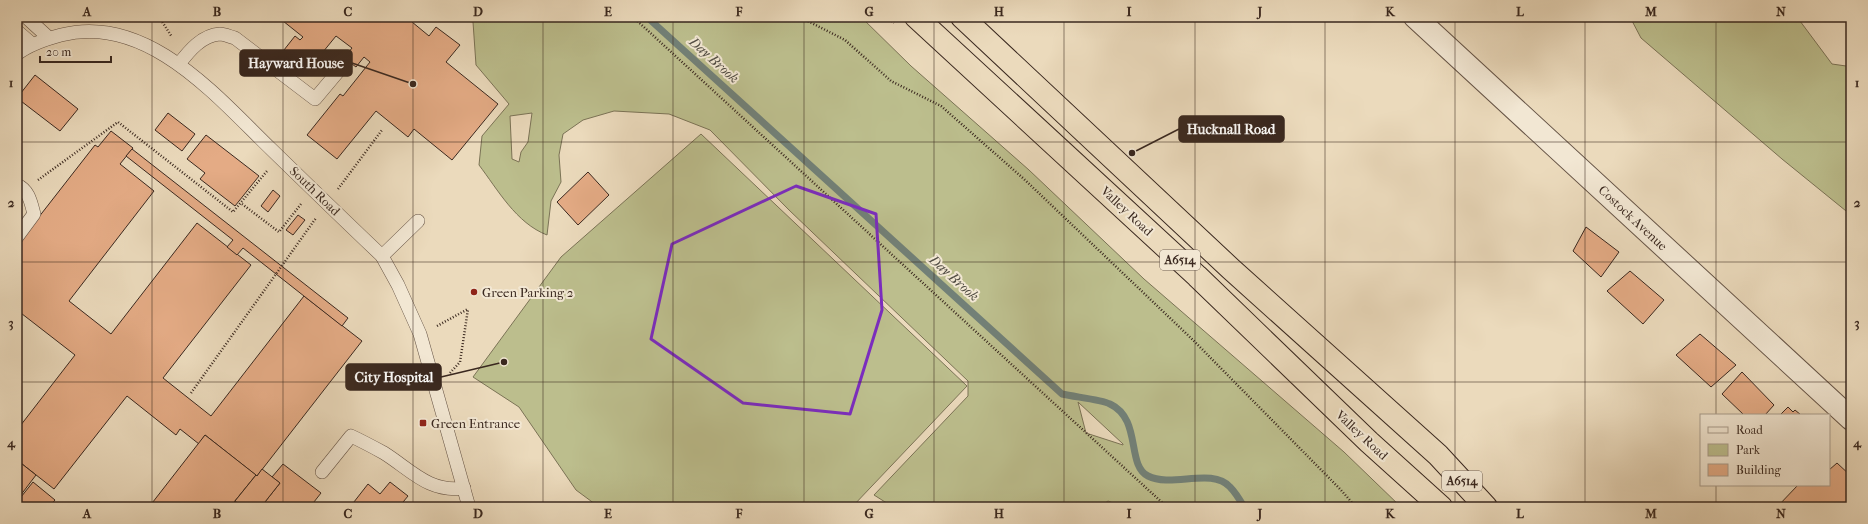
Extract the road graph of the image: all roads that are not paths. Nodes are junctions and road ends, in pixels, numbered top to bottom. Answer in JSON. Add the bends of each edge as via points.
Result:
{"nodes":[{"id":1,"x":26,"y":17,"type":"edge"},
{"id":2,"x":916,"y":17,"type":"edge"},
{"id":3,"x":962,"y":17,"type":"edge"},
{"id":4,"x":1415,"y":17,"type":"edge"},
{"id":5,"x":17,"y":31,"type":"edge"},
{"id":6,"x":49,"y":38,"type":"junction"},
{"id":7,"x":32,"y":44,"type":"junction"},
{"id":8,"x":17,"y":54,"type":"edge"},
{"id":9,"x":179,"y":64,"type":"junction"},
{"id":10,"x":341,"y":68,"type":"dead end"},
{"id":11,"x":21,"y":187,"type":"edge"},
{"id":12,"x":418,"y":221,"type":"dead end"},
{"id":13,"x":17,"y":237,"type":"edge"},
{"id":14,"x":382,"y":256,"type":"junction"},
{"id":15,"x":1851,"y":420,"type":"edge"},
{"id":16,"x":322,"y":472,"type":"dead end"},
{"id":17,"x":464,"y":488,"type":"junction"},
{"id":18,"x":469,"y":507,"type":"edge"},
{"id":19,"x":1441,"y":507,"type":"edge"},
{"id":20,"x":1486,"y":507,"type":"edge"}],
"edges":[{"from":1,"to":6,"type":"lane"},
{"from":2,"to":19,"type":"highway","name":"Valley Road","number":"A6514","via":[[1197,276],[1369,442]]},
{"from":3,"to":20,"type":"highway","number":"A6514","via":[[1231,269],[1438,455]]},
{"from":4,"to":15,"type":"street","name":"Costock Avenue"},
{"from":5,"to":7,"type":"lane"},
{"from":6,"to":7,"type":"lane","name":"South Road"},
{"from":6,"to":9,"type":"lane","name":"South Road","via":[[92,30],[111,32],[138,41]]},
{"from":7,"to":8,"type":"lane","name":"South Road"},
{"from":9,"to":10,"type":"lane","via":[[196,44],[207,37],[220,34],[235,38],[315,99]]},
{"from":9,"to":14,"type":"lane","name":"South Road"},
{"from":11,"to":13,"type":"lane","via":[[30,198],[34,214]]},
{"from":12,"to":14,"type":"lane"},
{"from":14,"to":17,"type":"lane","name":"South Road","via":[[420,334]]},
{"from":16,"to":17,"type":"lane","via":[[351,436],[383,453],[425,482],[450,490]]},
{"from":17,"to":18,"type":"lane","name":"South Road"}]}
